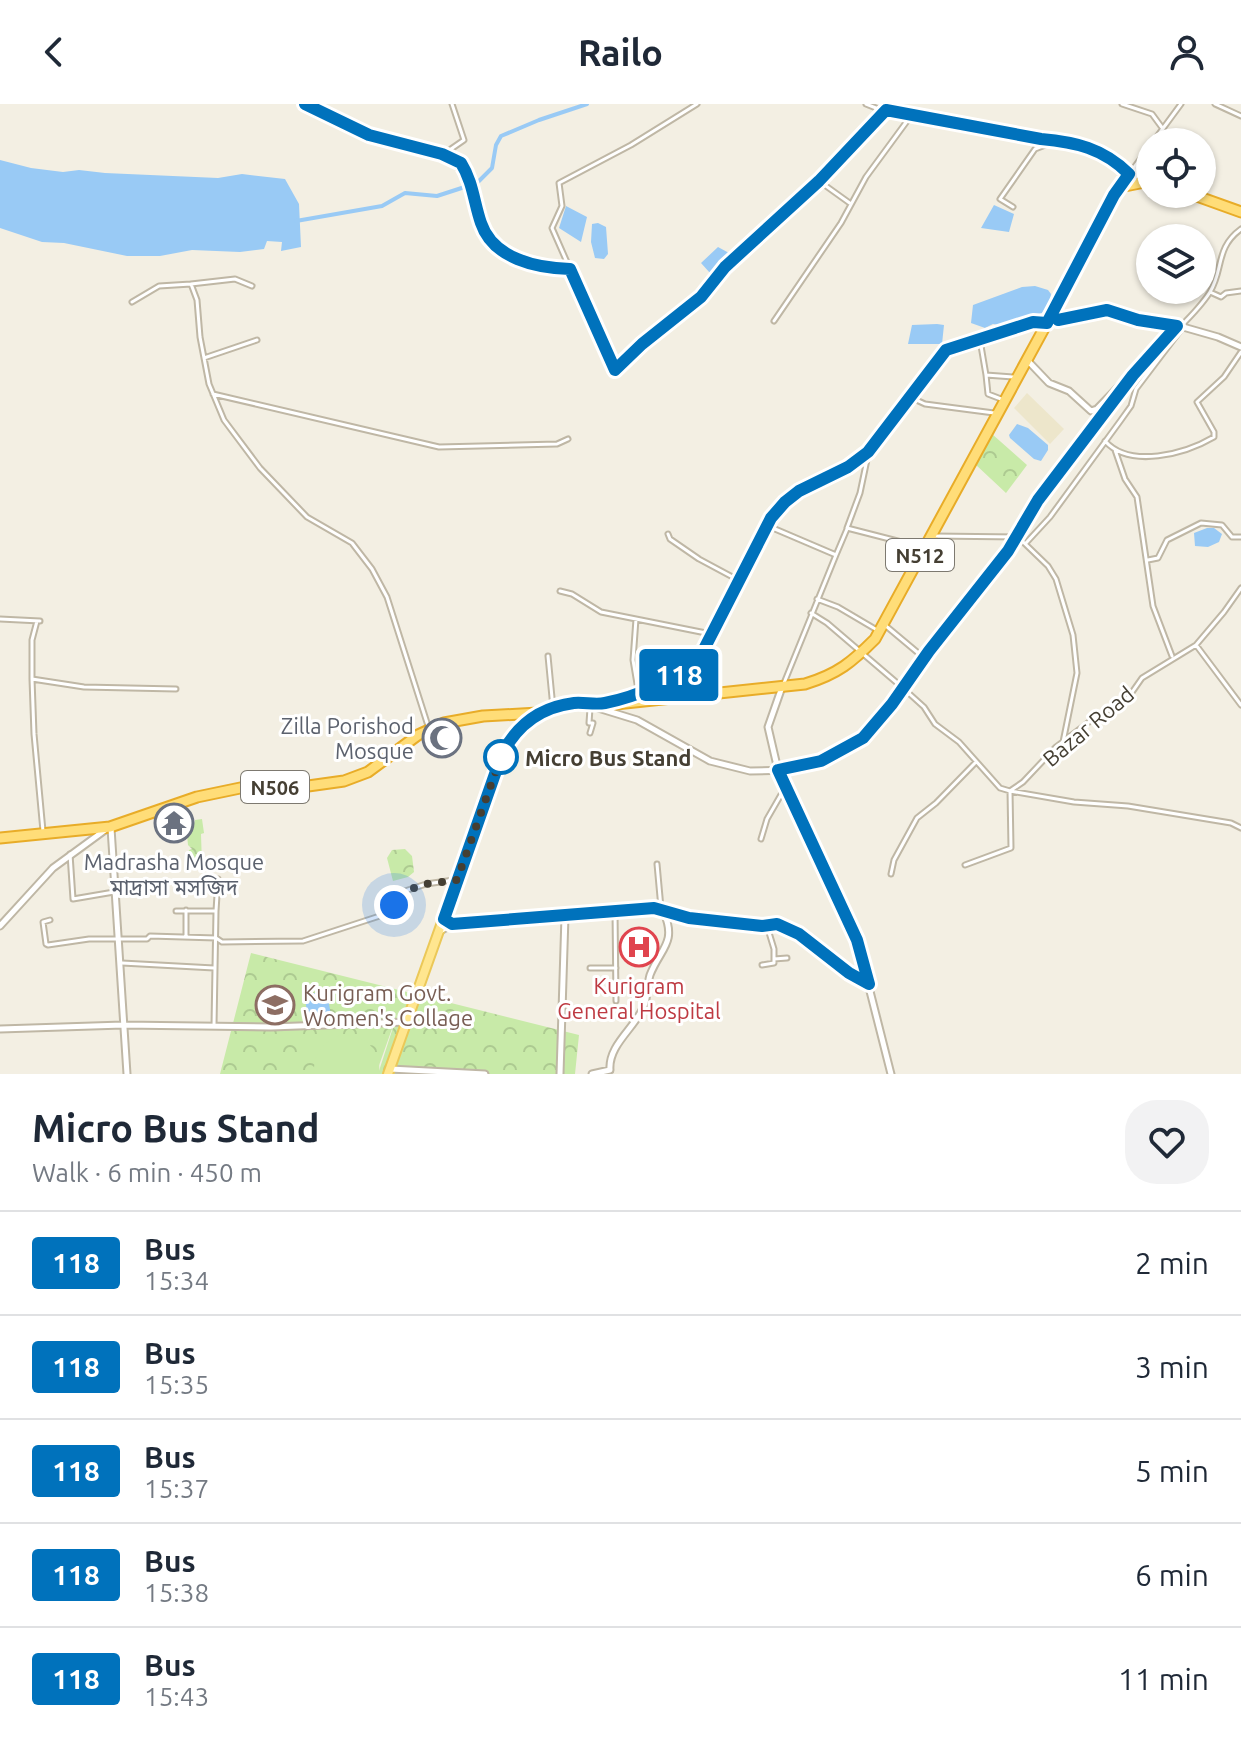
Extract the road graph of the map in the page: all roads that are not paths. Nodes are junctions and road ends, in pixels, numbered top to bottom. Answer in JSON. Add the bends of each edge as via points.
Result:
{"nodes":[{"id":1,"x":305,"y":104,"type":"edge"},
{"id":2,"x":452,"y":104,"type":"edge"},
{"id":3,"x":697,"y":104,"type":"edge"},
{"id":4,"x":866,"y":104,"type":"edge"},
{"id":5,"x":1122,"y":104,"type":"edge"},
{"id":6,"x":1181,"y":104,"type":"edge"},
{"id":7,"x":1215,"y":104,"type":"edge"},
{"id":8,"x":886,"y":110,"type":"junction"},
{"id":9,"x":913,"y":113,"type":"junction"},
{"id":10,"x":1241,"y":116,"type":"edge"},
{"id":11,"x":1162,"y":128,"type":"edge"},
{"id":12,"x":1164,"y":128,"type":"edge"},
{"id":13,"x":1049,"y":140,"type":"junction"},
{"id":14,"x":448,"y":156,"type":"junction"},
{"id":15,"x":1136,"y":164,"type":"edge"},
{"id":16,"x":1129,"y":174,"type":"junction"},
{"id":17,"x":1136,"y":174,"type":"edge"},
{"id":18,"x":819,"y":181,"type":"junction"},
{"id":19,"x":1136,"y":183,"type":"edge"},
{"id":20,"x":1120,"y":187,"type":"junction"},
{"id":21,"x":1216,"y":203,"type":"edge"},
{"id":22,"x":851,"y":204,"type":"junction"},
{"id":23,"x":1013,"y":207,"type":"dead end"},
{"id":24,"x":1241,"y":212,"type":"edge"},
{"id":25,"x":1241,"y":229,"type":"edge"},
{"id":26,"x":570,"y":269,"type":"junction"},
{"id":27,"x":1216,"y":272,"type":"edge"},
{"id":28,"x":191,"y":284,"type":"junction"},
{"id":29,"x":252,"y":286,"type":"dead end"},
{"id":30,"x":1241,"y":291,"type":"edge"},
{"id":31,"x":1216,"y":295,"type":"edge"},
{"id":32,"x":132,"y":302,"type":"dead end"},
{"id":33,"x":1200,"y":304,"type":"edge"},
{"id":34,"x":774,"y":321,"type":"dead end"},
{"id":35,"x":1047,"y":323,"type":"junction"},
{"id":36,"x":1180,"y":327,"type":"junction"},
{"id":37,"x":980,"y":338,"type":"junction"},
{"id":38,"x":257,"y":340,"type":"dead end"},
{"id":39,"x":1241,"y":350,"type":"edge"},
{"id":40,"x":204,"y":358,"type":"junction"},
{"id":41,"x":1027,"y":360,"type":"junction"},
{"id":42,"x":1138,"y":370,"type":"junction"},
{"id":43,"x":986,"y":375,"type":"junction"},
{"id":44,"x":1018,"y":377,"type":"junction"},
{"id":45,"x":213,"y":394,"type":"junction"},
{"id":46,"x":908,"y":397,"type":"junction"},
{"id":47,"x":1005,"y":400,"type":"junction"},
{"id":48,"x":998,"y":414,"type":"junction"},
{"id":49,"x":568,"y":439,"type":"dead end"},
{"id":50,"x":1105,"y":441,"type":"junction"},
{"id":51,"x":1115,"y":450,"type":"junction"},
{"id":52,"x":868,"y":452,"type":"junction"},
{"id":53,"x":768,"y":526,"type":"junction"},
{"id":54,"x":847,"y":528,"type":"junction"},
{"id":55,"x":668,"y":534,"type":"dead end"},
{"id":56,"x":931,"y":536,"type":"junction"},
{"id":57,"x":1018,"y":537,"type":"junction"},
{"id":58,"x":1241,"y":537,"type":"edge"},
{"id":59,"x":1026,"y":543,"type":"junction"},
{"id":60,"x":925,"y":548,"type":"junction"},
{"id":61,"x":836,"y":555,"type":"junction"},
{"id":62,"x":1148,"y":560,"type":"junction"},
{"id":63,"x":740,"y":581,"type":"junction"},
{"id":64,"x":1241,"y":588,"type":"edge"},
{"id":65,"x":560,"y":591,"type":"dead end"},
{"id":66,"x":817,"y":599,"type":"junction"},
{"id":67,"x":811,"y":613,"type":"junction"},
{"id":68,"x":0,"y":619,"type":"edge"},
{"id":69,"x":636,"y":619,"type":"junction"},
{"id":70,"x":881,"y":628,"type":"junction"},
{"id":71,"x":711,"y":634,"type":"junction"},
{"id":72,"x":1196,"y":645,"type":"junction"},
{"id":73,"x":862,"y":653,"type":"junction"},
{"id":74,"x":548,"y":656,"type":"dead end"},
{"id":75,"x":924,"y":658,"type":"junction"},
{"id":76,"x":1172,"y":658,"type":"junction"},
{"id":77,"x":32,"y":679,"type":"junction"},
{"id":78,"x":783,"y":686,"type":"junction"},
{"id":79,"x":903,"y":688,"type":"junction"},
{"id":80,"x":176,"y":689,"type":"dead end"},
{"id":81,"x":638,"y":693,"type":"junction"},
{"id":82,"x":602,"y":703,"type":"junction"},
{"id":83,"x":1241,"y":705,"type":"edge"},
{"id":84,"x":553,"y":708,"type":"junction"},
{"id":85,"x":590,"y":708,"type":"junction"},
{"id":86,"x":538,"y":713,"type":"junction"},
{"id":87,"x":429,"y":729,"type":"junction"},
{"id":88,"x":590,"y":733,"type":"dead end"},
{"id":89,"x":1063,"y":742,"type":"junction"},
{"id":90,"x":976,"y":762,"type":"junction"},
{"id":91,"x":778,"y":770,"type":"junction"},
{"id":92,"x":786,"y":786,"type":"junction"},
{"id":93,"x":1010,"y":791,"type":"junction"},
{"id":94,"x":111,"y":827,"type":"junction"},
{"id":95,"x":1241,"y":828,"type":"edge"},
{"id":96,"x":43,"y":835,"type":"junction"},
{"id":97,"x":0,"y":838,"type":"edge"},
{"id":98,"x":761,"y":839,"type":"dead end"},
{"id":99,"x":70,"y":854,"type":"junction"},
{"id":100,"x":657,"y":864,"type":"dead end"},
{"id":101,"x":965,"y":865,"type":"dead end"},
{"id":102,"x":891,"y":874,"type":"dead end"},
{"id":103,"x":218,"y":879,"type":"dead end"},
{"id":104,"x":457,"y":880,"type":"junction"},
{"id":105,"x":114,"y":892,"type":"junction"},
{"id":106,"x":661,"y":908,"type":"junction"},
{"id":107,"x":190,"y":910,"type":"junction"},
{"id":108,"x":176,"y":911,"type":"dead end"},
{"id":109,"x":216,"y":911,"type":"junction"},
{"id":110,"x":615,"y":911,"type":"junction"},
{"id":111,"x":565,"y":916,"type":"junction"},
{"id":112,"x":50,"y":920,"type":"dead end"},
{"id":113,"x":448,"y":922,"type":"junction"},
{"id":114,"x":0,"y":926,"type":"edge"},
{"id":115,"x":767,"y":926,"type":"junction"},
{"id":116,"x":186,"y":937,"type":"junction"},
{"id":117,"x":216,"y":938,"type":"junction"},
{"id":118,"x":117,"y":940,"type":"junction"},
{"id":119,"x":787,"y":958,"type":"dead end"},
{"id":120,"x":774,"y":959,"type":"junction"},
{"id":121,"x":118,"y":963,"type":"junction"},
{"id":122,"x":762,"y":965,"type":"dead end"},
{"id":123,"x":215,"y":968,"type":"junction"},
{"id":124,"x":590,"y":968,"type":"dead end"},
{"id":125,"x":616,"y":968,"type":"junction"},
{"id":126,"x":869,"y":984,"type":"junction"},
{"id":127,"x":616,"y":1001,"type":"dead end"},
{"id":128,"x":408,"y":1022,"type":"junction"},
{"id":129,"x":123,"y":1025,"type":"junction"},
{"id":130,"x":214,"y":1026,"type":"junction"},
{"id":131,"x":0,"y":1029,"type":"edge"},
{"id":132,"x":389,"y":1071,"type":"edge"},
{"id":133,"x":127,"y":1074,"type":"edge"},
{"id":134,"x":485,"y":1074,"type":"edge"},
{"id":135,"x":560,"y":1074,"type":"edge"},
{"id":136,"x":592,"y":1074,"type":"edge"},
{"id":137,"x":891,"y":1074,"type":"edge"}],
"edges":[{"from":1,"to":14,"type":"street","via":[[369,135]]},
{"from":2,"to":14,"type":"street","via":[[464,140]]},
{"from":3,"to":26,"type":"street","via":[[559,183],[562,206],[552,228]]},
{"from":4,"to":8,"type":"street"},
{"from":5,"to":11,"type":"street","via":[[1152,114]]},
{"from":6,"to":12,"type":"street"},
{"from":7,"to":10,"type":"street"},
{"from":8,"to":9,"type":"street"},
{"from":8,"to":18,"type":"street"},
{"from":9,"to":13,"type":"street"},
{"from":9,"to":22,"type":"street"},
{"from":13,"to":16,"type":"street","via":[[1092,148]]},
{"from":13,"to":23,"type":"street","via":[[1032,153],[1000,199]]},
{"from":14,"to":26,"type":"street","via":[[461,163],[482,226],[501,253],[551,269]]},
{"from":15,"to":16,"type":"street"},
{"from":16,"to":17,"type":"street"},
{"from":16,"to":20,"type":"street"},
{"from":18,"to":22,"type":"street"},
{"from":18,"to":26,"type":"street","via":[[725,267],[701,297],[615,370]]},
{"from":19,"to":20,"type":"highway"},
{"from":20,"to":35,"type":"highway","number":"N512"},
{"from":21,"to":24,"type":"highway"},
{"from":22,"to":34,"type":"street"},
{"from":25,"to":27,"type":"street","via":[[1222,251]]},
{"from":28,"to":29,"type":"street","via":[[235,279]]},
{"from":28,"to":32,"type":"street","via":[[159,286]]},
{"from":28,"to":40,"type":"street"},
{"from":30,"to":31,"type":"street"},
{"from":33,"to":36,"type":"street"},
{"from":35,"to":36,"type":"street","via":[[1107,310]]},
{"from":35,"to":37,"type":"street","via":[[1033,322]]},
{"from":35,"to":41,"type":"highway","number":"N512"},
{"from":36,"to":39,"type":"street","via":[[1218,337]]},
{"from":36,"to":42,"type":"street"},
{"from":36,"to":50,"type":"street"},
{"from":37,"to":43,"type":"street"},
{"from":37,"to":46,"type":"street","via":[[946,350]]},
{"from":38,"to":40,"type":"street"},
{"from":39,"to":51,"type":"street","via":[[1224,377],[1197,402],[1214,437],[1171,454],[1124,455]]},
{"from":40,"to":45,"type":"street"},
{"from":41,"to":42,"type":"street","via":[[1049,383],[1074,394],[1091,411]]},
{"from":41,"to":44,"type":"highway","number":"N512"},
{"from":42,"to":57,"type":"street","via":[[1038,500]]},
{"from":43,"to":44,"type":"street"},
{"from":43,"to":47,"type":"street","via":[[988,394]]},
{"from":44,"to":47,"type":"highway","number":"N512"},
{"from":45,"to":49,"type":"street","via":[[439,447],[557,444]]},
{"from":45,"to":87,"type":"street","via":[[224,420],[260,468],[307,517],[352,543],[372,569],[387,597]]},
{"from":46,"to":48,"type":"street"},
{"from":46,"to":52,"type":"street"},
{"from":47,"to":48,"type":"highway","number":"N512"},
{"from":48,"to":56,"type":"highway","number":"N512"},
{"from":50,"to":51,"type":"street"},
{"from":50,"to":59,"type":"street"},
{"from":51,"to":62,"type":"street","via":[[1137,497]]},
{"from":52,"to":53,"type":"street","via":[[792,496]]},
{"from":52,"to":54,"type":"street"},
{"from":53,"to":61,"type":"street"},
{"from":53,"to":63,"type":"street"},
{"from":54,"to":60,"type":"street"},
{"from":54,"to":61,"type":"street"},
{"from":55,"to":63,"type":"street"},
{"from":56,"to":57,"type":"street"},
{"from":56,"to":60,"type":"highway","number":"N512"},
{"from":57,"to":59,"type":"street"},
{"from":57,"to":75,"type":"street"},
{"from":58,"to":62,"type":"street","via":[[1230,535],[1220,524],[1201,523],[1167,540],[1158,558]]},
{"from":59,"to":89,"type":"street","via":[[1056,579],[1077,655]]},
{"from":60,"to":70,"type":"highway","number":"N512"},
{"from":61,"to":66,"type":"street"},
{"from":62,"to":76,"type":"street","via":[[1153,606]]},
{"from":63,"to":71,"type":"street"},
{"from":64,"to":72,"type":"street"},
{"from":65,"to":69,"type":"street","via":[[594,610]]},
{"from":66,"to":67,"type":"street"},
{"from":66,"to":70,"type":"street"},
{"from":67,"to":73,"type":"street"},
{"from":67,"to":78,"type":"street"},
{"from":68,"to":77,"type":"street","via":[[39,621],[32,640]]},
{"from":69,"to":71,"type":"street"},
{"from":69,"to":81,"type":"street","via":[[633,660]]},
{"from":70,"to":73,"type":"highway","number":"N512"},
{"from":70,"to":75,"type":"street","via":[[894,631]]},
{"from":71,"to":81,"type":"street","via":[[699,659],[679,675]]},
{"from":72,"to":76,"type":"street","name":"Bazar Road"},
{"from":72,"to":83,"type":"street"},
{"from":73,"to":78,"type":"highway","number":"N512","via":[[827,677]]},
{"from":73,"to":79,"type":"street"},
{"from":74,"to":84,"type":"street"},
{"from":75,"to":79,"type":"street"},
{"from":76,"to":89,"type":"street","name":"Bazar Road","via":[[1142,678],[1128,698]]},
{"from":77,"to":80,"type":"street","via":[[84,687]]},
{"from":77,"to":96,"type":"street"},
{"from":78,"to":82,"type":"highway","number":"N512"},
{"from":78,"to":91,"type":"street","via":[[768,727]]},
{"from":79,"to":90,"type":"street"},
{"from":79,"to":91,"type":"street","via":[[863,738],[821,761]]},
{"from":81,"to":82,"type":"street"},
{"from":82,"to":84,"type":"highway","number":"N512"},
{"from":84,"to":85,"type":"street"},
{"from":84,"to":86,"type":"highway","number":"N512"},
{"from":85,"to":88,"type":"street"},
{"from":85,"to":91,"type":"street","via":[[637,720],[719,764]]},
{"from":86,"to":87,"type":"highway","number":"N506","via":[[483,716]]},
{"from":86,"to":104,"type":"main road","via":[[511,737],[502,754]]},
{"from":87,"to":94,"type":"highway","number":"N506","via":[[382,764],[344,781],[211,793]]},
{"from":89,"to":93,"type":"street","name":"Bazar Road"},
{"from":90,"to":93,"type":"street","via":[[1000,788]]},
{"from":90,"to":102,"type":"street","via":[[917,818]]},
{"from":91,"to":92,"type":"street"},
{"from":92,"to":98,"type":"street"},
{"from":92,"to":126,"type":"street","via":[[857,940]]},
{"from":93,"to":95,"type":"street"},
{"from":93,"to":101,"type":"street","via":[[1011,848]]},
{"from":94,"to":96,"type":"highway","number":"N506"},
{"from":94,"to":99,"type":"street"},
{"from":94,"to":105,"type":"street"},
{"from":96,"to":97,"type":"highway","number":"N506"},
{"from":99,"to":105,"type":"street","via":[[73,899]]},
{"from":99,"to":114,"type":"street"},
{"from":100,"to":106,"type":"street"},
{"from":103,"to":109,"type":"street"},
{"from":104,"to":113,"type":"main road"},
{"from":104,"to":117,"type":"street","via":[[399,893],[392,912],[312,939],[259,943]]},
{"from":105,"to":118,"type":"street"},
{"from":106,"to":110,"type":"street"},
{"from":106,"to":115,"type":"street","via":[[689,918]]},
{"from":106,"to":136,"type":"street","via":[[669,937],[650,977],[644,1006],[609,1059],[610,1070]]},
{"from":107,"to":108,"type":"street"},
{"from":107,"to":109,"type":"street"},
{"from":107,"to":116,"type":"street"},
{"from":109,"to":117,"type":"street"},
{"from":110,"to":111,"type":"street"},
{"from":110,"to":125,"type":"street"},
{"from":111,"to":113,"type":"street"},
{"from":111,"to":135,"type":"street"},
{"from":112,"to":118,"type":"street","via":[[43,922],[46,944]]},
{"from":113,"to":128,"type":"main road","via":[[440,931]]},
{"from":115,"to":120,"type":"street"},
{"from":115,"to":126,"type":"street","via":[[789,928]]},
{"from":116,"to":117,"type":"street"},
{"from":116,"to":118,"type":"street"},
{"from":117,"to":123,"type":"street"},
{"from":118,"to":121,"type":"street"},
{"from":119,"to":120,"type":"street"},
{"from":120,"to":122,"type":"street"},
{"from":121,"to":123,"type":"street"},
{"from":121,"to":129,"type":"street"},
{"from":123,"to":130,"type":"street"},
{"from":124,"to":125,"type":"street"},
{"from":125,"to":127,"type":"street"},
{"from":126,"to":137,"type":"street"},
{"from":128,"to":130,"type":"street"},
{"from":128,"to":132,"type":"main road"},
{"from":129,"to":130,"type":"street"},
{"from":129,"to":131,"type":"street"},
{"from":129,"to":133,"type":"street"},
{"from":132,"to":134,"type":"street"}]}
